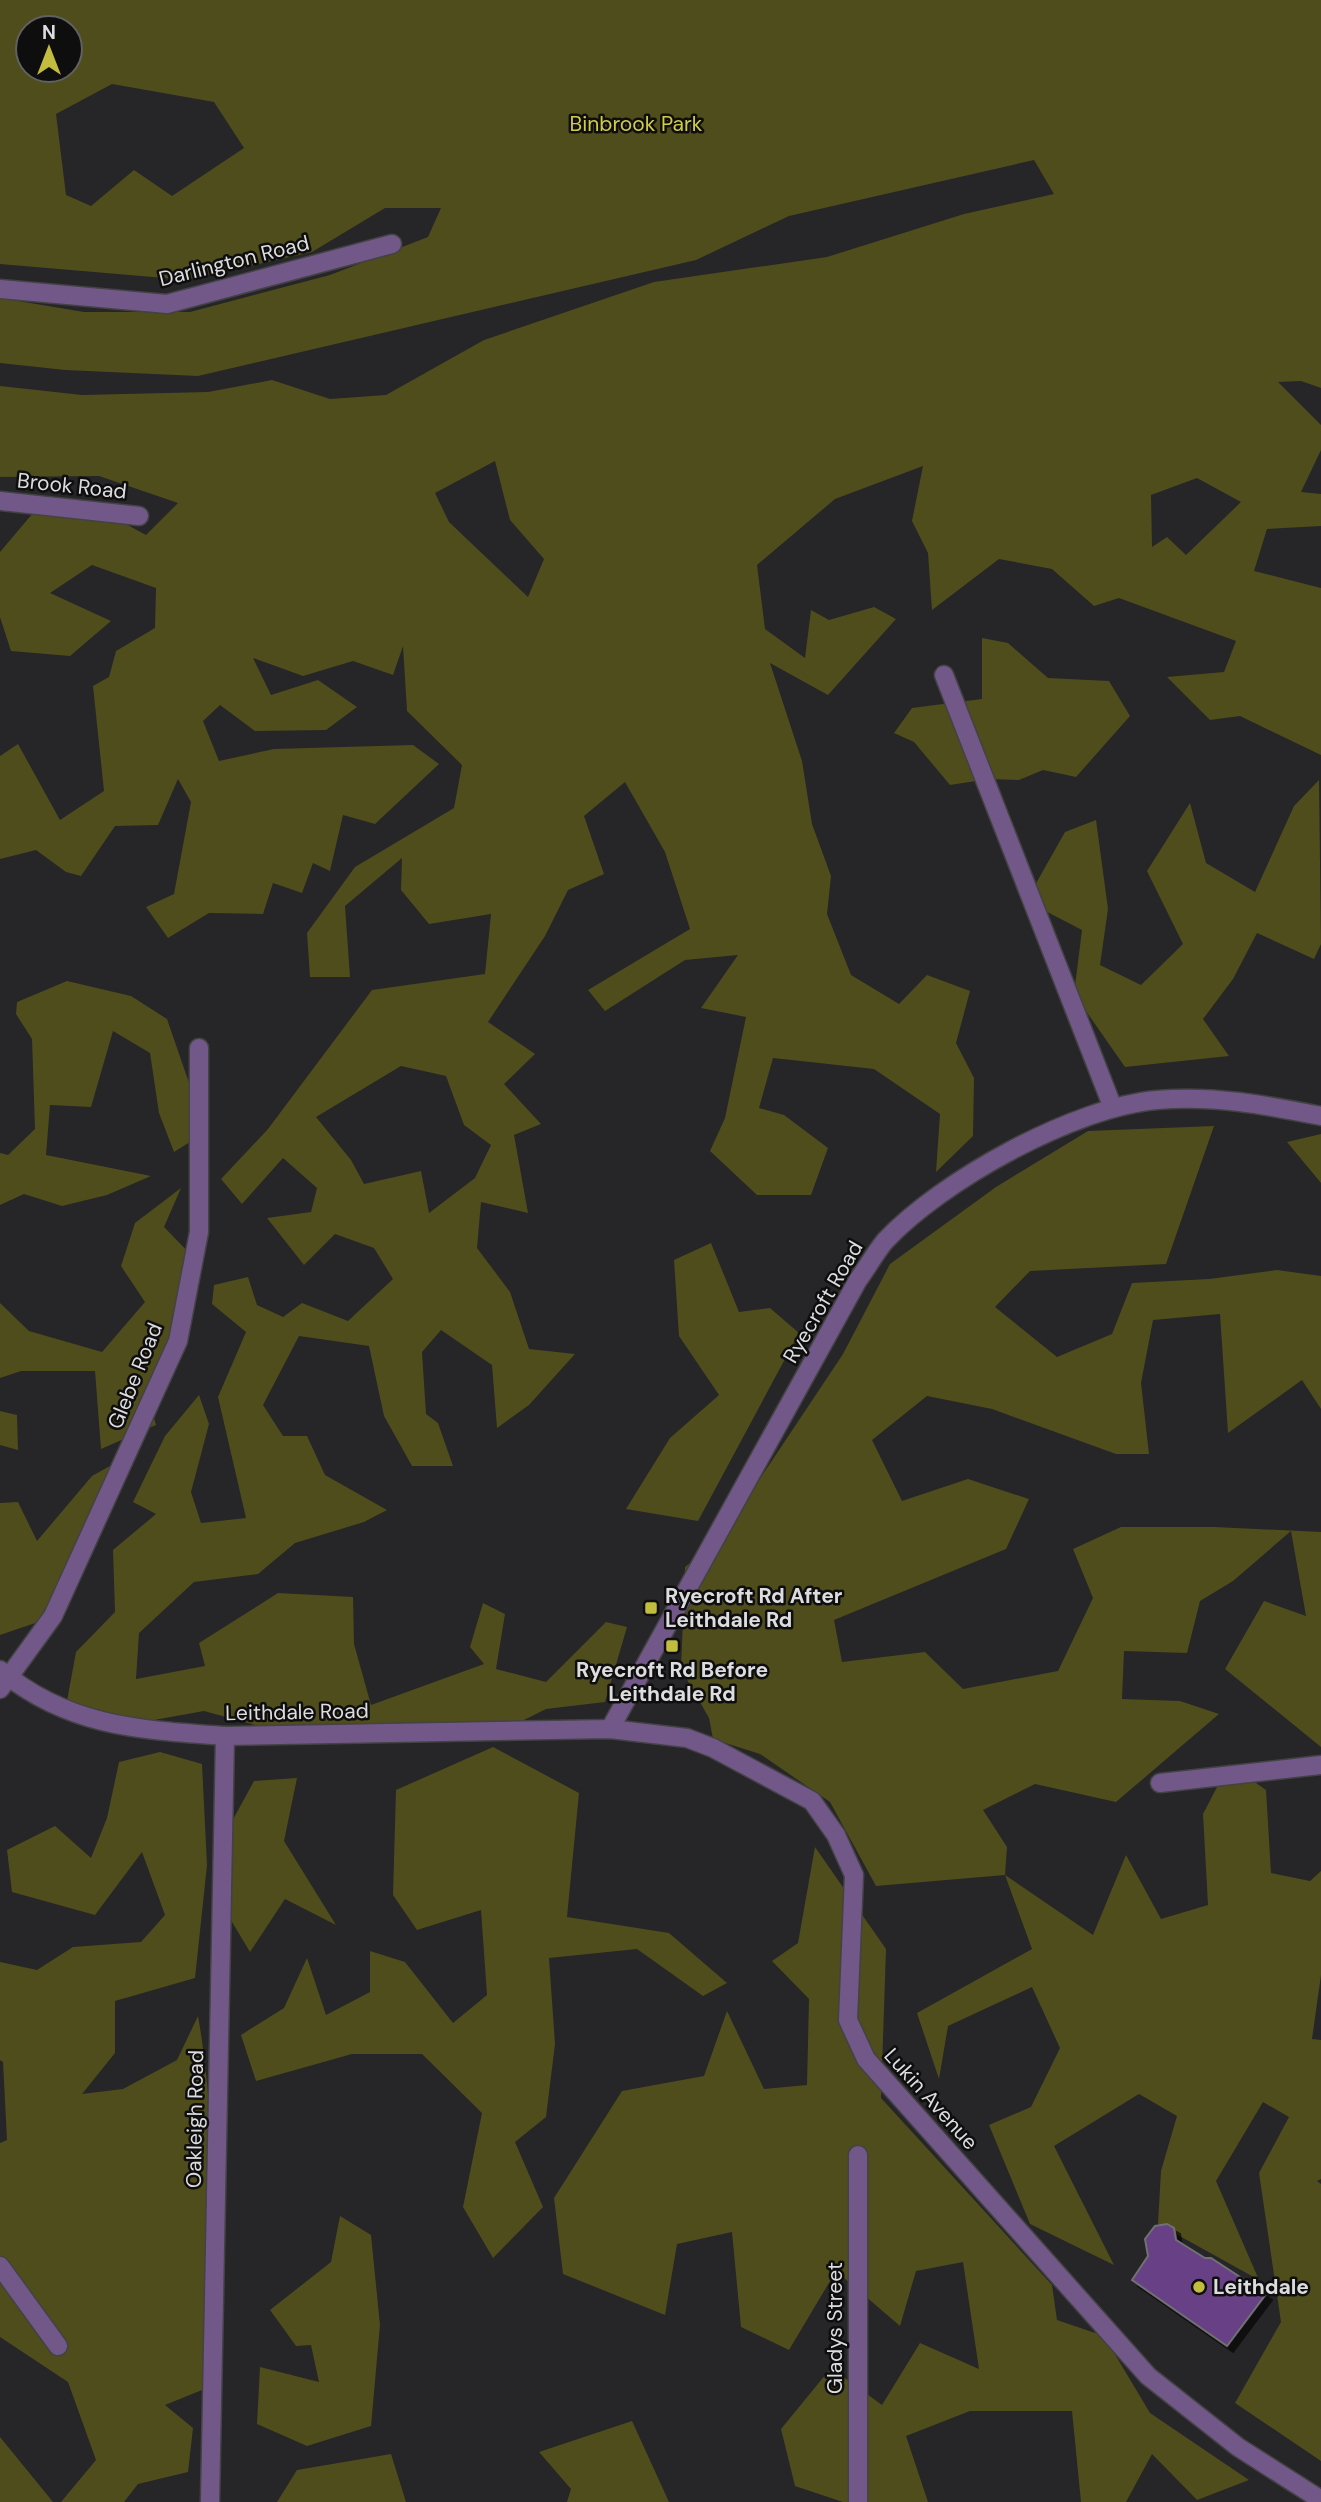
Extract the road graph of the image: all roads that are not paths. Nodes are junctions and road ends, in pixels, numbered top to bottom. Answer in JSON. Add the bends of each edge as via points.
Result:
{"nodes":[{"id":1,"x":392,"y":244,"type":"dead end"},
{"id":2,"x":0,"y":289,"type":"edge"},
{"id":3,"x":0,"y":501,"type":"edge"},
{"id":4,"x":139,"y":516,"type":"dead end"},
{"id":5,"x":944,"y":675,"type":"dead end"},
{"id":6,"x":200,"y":1048,"type":"dead end"},
{"id":7,"x":1113,"y":1108,"type":"junction"},
{"id":8,"x":1321,"y":1116,"type":"edge"},
{"id":9,"x":3,"y":1679,"type":"edge"},
{"id":10,"x":610,"y":1729,"type":"junction"},
{"id":11,"x":225,"y":1737,"type":"junction"},
{"id":12,"x":1321,"y":1765,"type":"edge"},
{"id":13,"x":1160,"y":1783,"type":"dead end"},
{"id":14,"x":858,"y":2155,"type":"dead end"},
{"id":15,"x":0,"y":2266,"type":"edge"},
{"id":16,"x":58,"y":2346,"type":"dead end"},
{"id":17,"x":1321,"y":2500,"type":"edge"},
{"id":18,"x":210,"y":2502,"type":"edge"},
{"id":19,"x":858,"y":2502,"type":"edge"}],
"edges":[{"from":1,"to":2,"type":"street","name":"Darlington Road","via":[[167,304]]},
{"from":3,"to":4,"type":"street","name":"Brook Road"},
{"from":5,"to":7,"type":"street"},
{"from":6,"to":9,"type":"street","name":"Glebe Road","via":[[200,1232],[178,1340],[54,1616]]},
{"from":7,"to":8,"type":"street","name":"Ryecroft Road","via":[[1193,1098],[1237,1100]]},
{"from":7,"to":10,"type":"street","name":"Ryecroft Road","via":[[1026,1143],[986,1166],[884,1242],[858,1280]]},
{"from":9,"to":11,"type":"street","name":"Leithdale Road","via":[[104,1724]]},
{"from":10,"to":11,"type":"street","name":"Leithdale Road"},
{"from":10,"to":17,"type":"street","name":"Lukin Avenue","via":[[687,1738],[812,1801],[836,1835],[853,1875],[848,2020],[866,2059],[1148,2376],[1238,2447]]},
{"from":11,"to":18,"type":"street","name":"Oakleigh Road"},
{"from":12,"to":13,"type":"street"},
{"from":14,"to":19,"type":"street","name":"Gladys Street"},
{"from":15,"to":16,"type":"street"}]}
